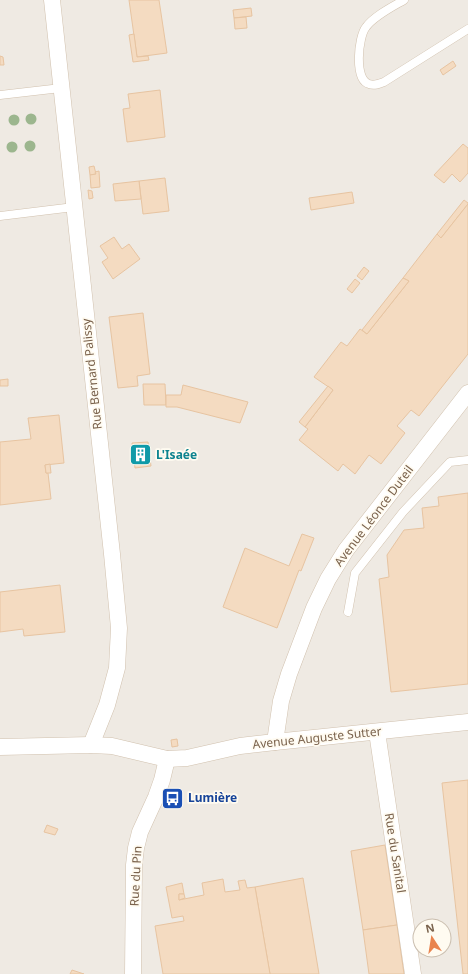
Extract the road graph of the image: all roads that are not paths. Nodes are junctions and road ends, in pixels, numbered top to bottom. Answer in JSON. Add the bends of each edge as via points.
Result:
{"nodes":[{"id":1,"x":52,"y":0,"type":"edge"},
{"id":2,"x":404,"y":0,"type":"edge"},
{"id":3,"x":468,"y":29,"type":"edge"},
{"id":4,"x":61,"y":88,"type":"junction"},
{"id":5,"x":0,"y":95,"type":"edge"},
{"id":6,"x":74,"y":208,"type":"junction"},
{"id":7,"x":0,"y":216,"type":"edge"},
{"id":8,"x":468,"y":393,"type":"edge"},
{"id":9,"x":468,"y":460,"type":"edge"},
{"id":10,"x":348,"y":612,"type":"dead end"},
{"id":11,"x":468,"y":722,"type":"edge"},
{"id":12,"x":377,"y":732,"type":"junction"},
{"id":13,"x":275,"y":742,"type":"junction"},
{"id":14,"x":92,"y":745,"type":"junction"},
{"id":15,"x":0,"y":747,"type":"edge"},
{"id":16,"x":167,"y":759,"type":"junction"},
{"id":17,"x":133,"y":974,"type":"edge"},
{"id":18,"x":413,"y":974,"type":"edge"}],
"edges":[{"from":1,"to":4,"type":"street","name":"Rue Bernard Palissy"},
{"from":2,"to":3,"type":"lane","via":[[371,21],[361,36],[360,72],[364,82],[368,84],[384,82]]},
{"from":4,"to":5,"type":"lane"},
{"from":4,"to":6,"type":"street","name":"Rue Bernard Palissy"},
{"from":6,"to":7,"type":"lane"},
{"from":6,"to":14,"type":"street","name":"Rue Bernard Palissy","via":[[119,628],[117,668]]},
{"from":8,"to":13,"type":"street","name":"Avenue Léonce Duteil","via":[[346,550],[328,579],[289,674],[281,701]]},
{"from":9,"to":10,"type":"lane","via":[[450,462],[403,512],[355,573]]},
{"from":11,"to":12,"type":"street","name":"Avenue Auguste Sutter"},
{"from":12,"to":13,"type":"street","name":"Avenue Auguste Sutter"},
{"from":12,"to":18,"type":"street","name":"Rue du Sanital"},
{"from":13,"to":16,"type":"street","name":"Avenue Auguste Sutter","via":[[240,746],[188,758]]},
{"from":14,"to":15,"type":"street","name":"Avenue Auguste Sutter"},
{"from":14,"to":16,"type":"street","name":"Avenue Auguste Sutter","via":[[112,746]]},
{"from":16,"to":17,"type":"street","name":"Rue du Pin","via":[[162,780],[136,848]]}]}
